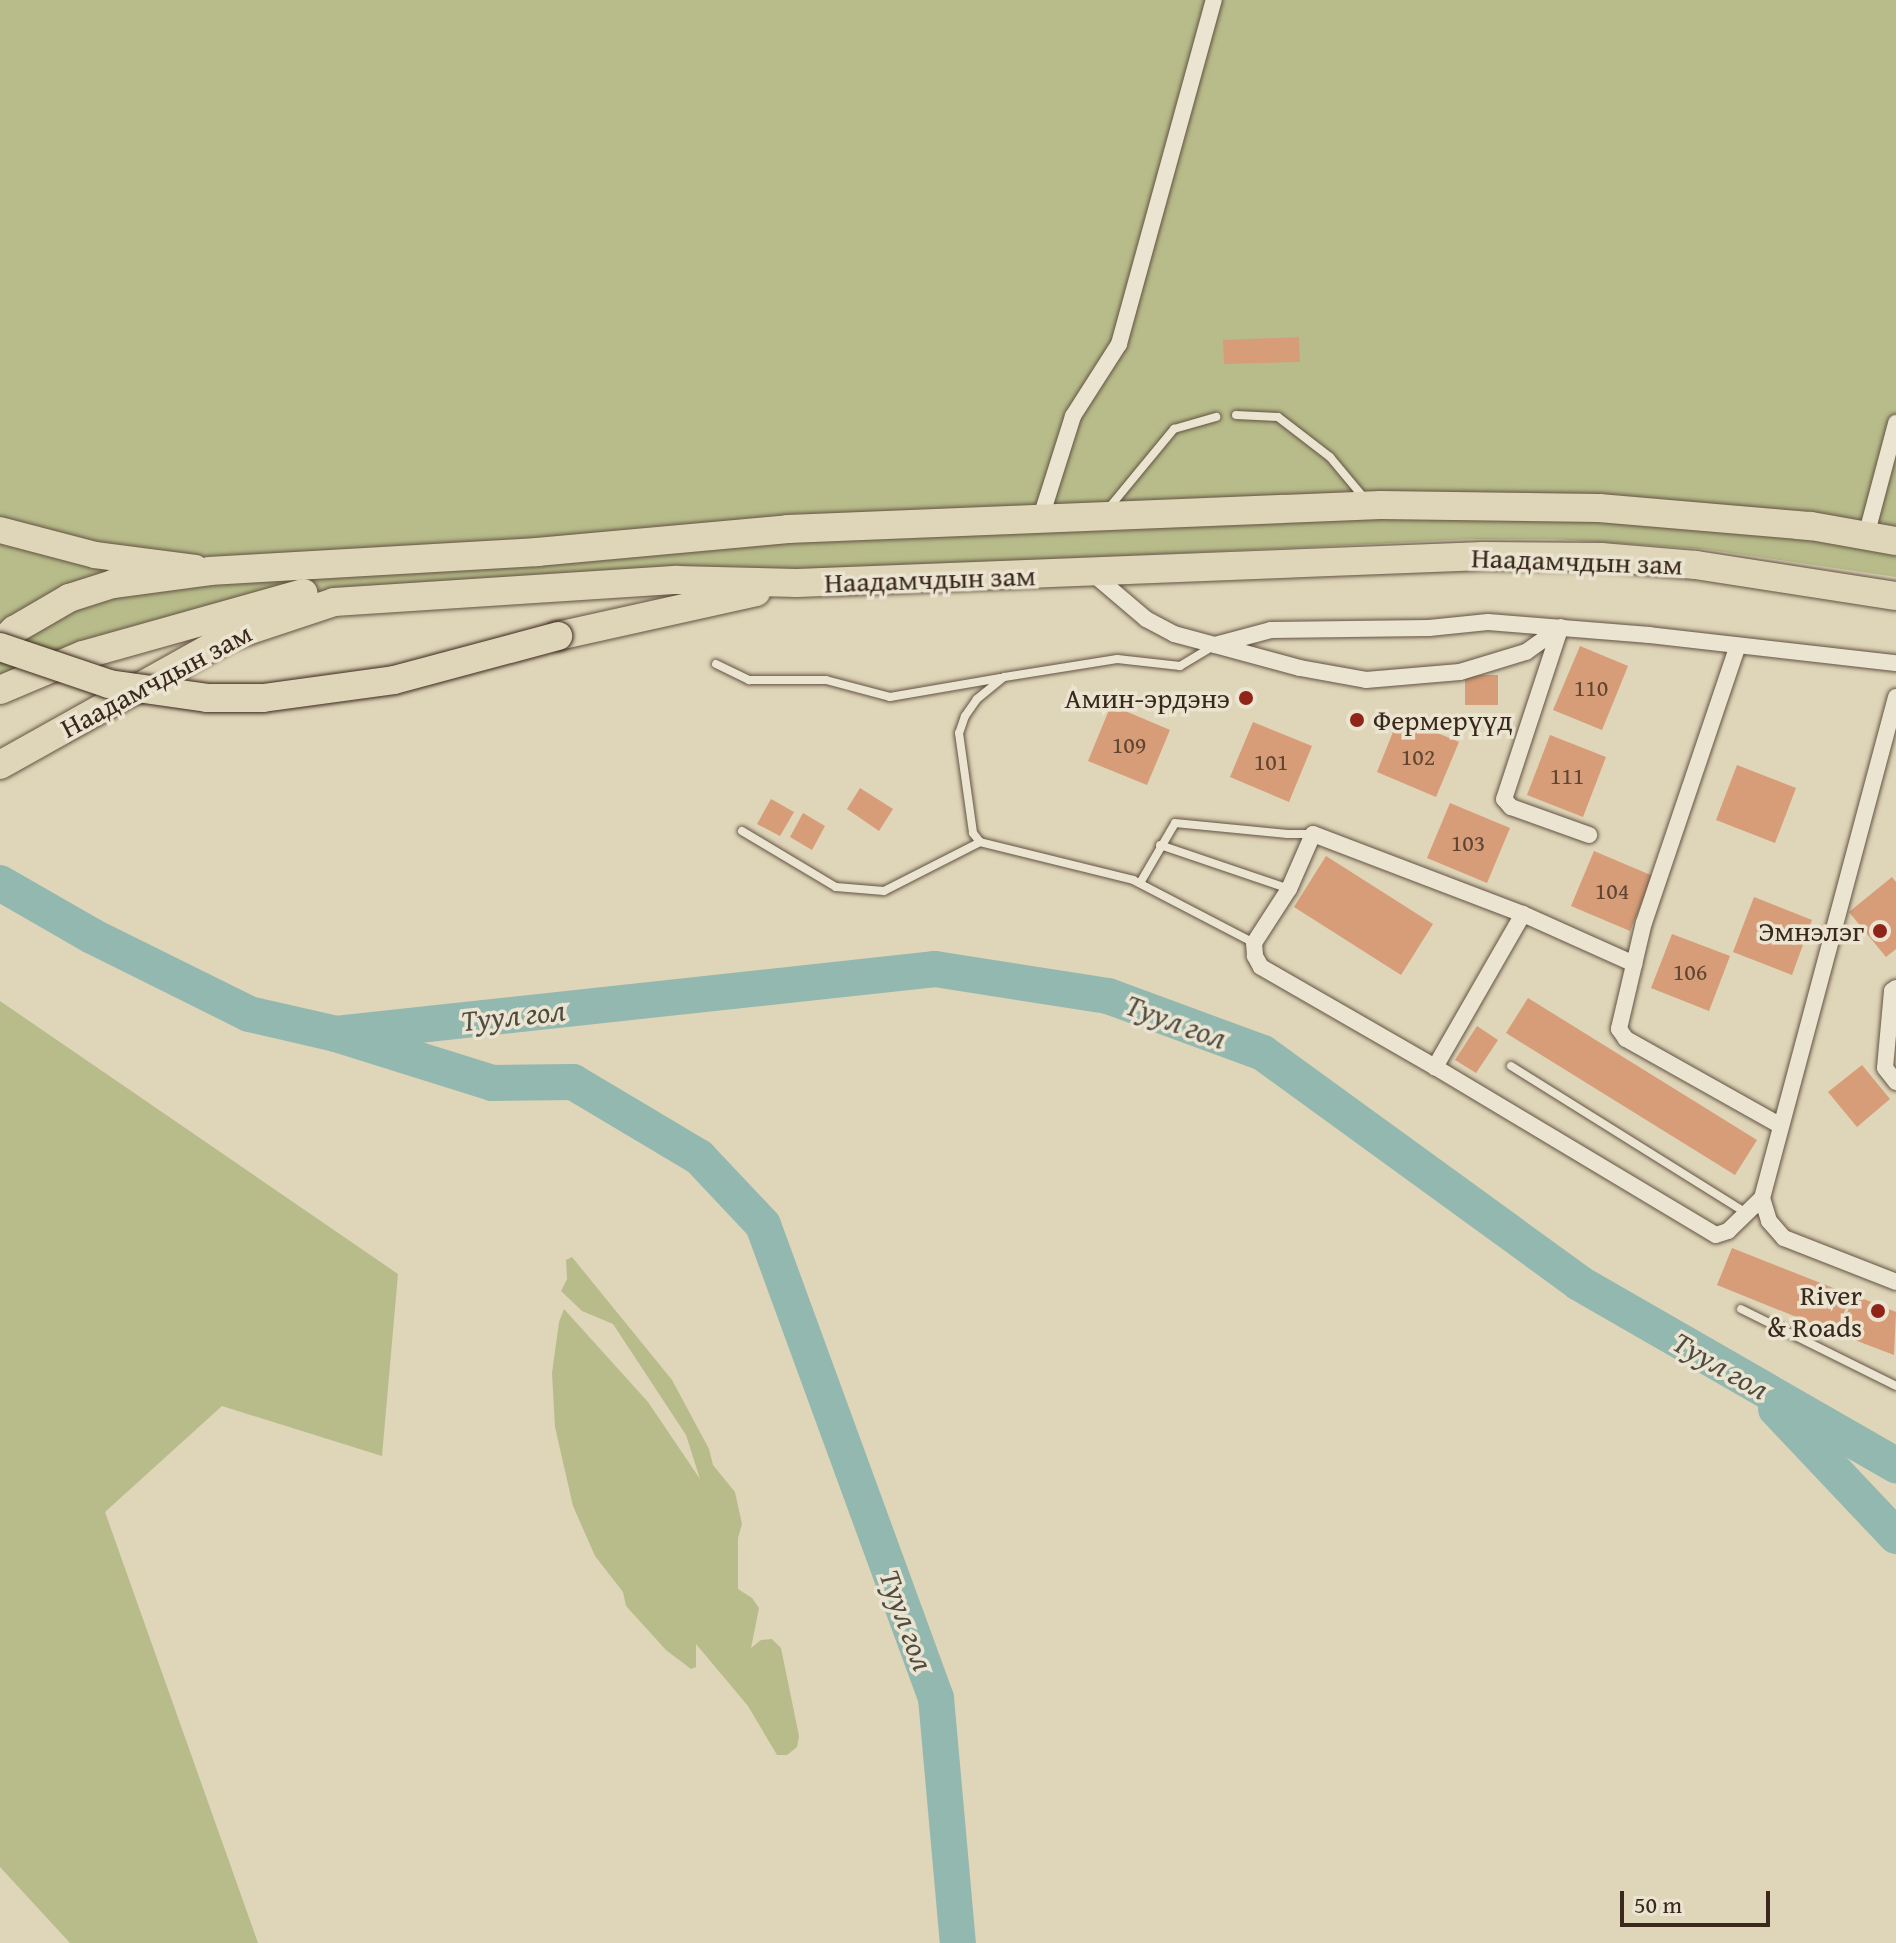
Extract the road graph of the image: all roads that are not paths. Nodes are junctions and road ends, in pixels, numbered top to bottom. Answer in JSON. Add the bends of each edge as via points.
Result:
{"nodes":[{"id":1,"x":1214,"y":0,"type":"edge"},
{"id":2,"x":1236,"y":415,"type":"dead end"},
{"id":3,"x":1216,"y":417,"type":"dead end"},
{"id":4,"x":1896,"y":423,"type":"edge"},
{"id":5,"x":1890,"y":478,"type":"edge"},
{"id":6,"x":1370,"y":506,"type":"junction"},
{"id":7,"x":1104,"y":515,"type":"junction"},
{"id":8,"x":1041,"y":517,"type":"junction"},
{"id":9,"x":0,"y":530,"type":"edge"},
{"id":10,"x":1866,"y":536,"type":"junction"},
{"id":11,"x":1896,"y":541,"type":"edge"},
{"id":12,"x":210,"y":571,"type":"junction"},
{"id":13,"x":1092,"y":573,"type":"junction"},
{"id":14,"x":797,"y":583,"type":"junction"},
{"id":15,"x":540,"y":586,"type":"junction"},
{"id":16,"x":1896,"y":596,"type":"edge"},
{"id":17,"x":1561,"y":627,"type":"junction"},
{"id":18,"x":1215,"y":645,"type":"junction"},
{"id":19,"x":0,"y":646,"type":"edge"},
{"id":20,"x":1737,"y":648,"type":"junction"},
{"id":21,"x":1896,"y":663,"type":"edge"},
{"id":22,"x":716,"y":664,"type":"dead end"},
{"id":23,"x":1004,"y":677,"type":"junction"},
{"id":24,"x":0,"y":690,"type":"edge"},
{"id":25,"x":1896,"y":697,"type":"edge"},
{"id":26,"x":0,"y":765,"type":"edge"},
{"id":27,"x":742,"y":831,"type":"dead end"},
{"id":28,"x":1313,"y":834,"type":"junction"},
{"id":29,"x":1589,"y":835,"type":"dead end"},
{"id":30,"x":980,"y":842,"type":"junction"},
{"id":31,"x":1160,"y":845,"type":"junction"},
{"id":32,"x":1140,"y":883,"type":"junction"},
{"id":33,"x":1289,"y":889,"type":"junction"},
{"id":34,"x":1523,"y":914,"type":"junction"},
{"id":35,"x":1254,"y":943,"type":"junction"},
{"id":36,"x":1634,"y":964,"type":"junction"},
{"id":37,"x":1896,"y":988,"type":"edge"},
{"id":38,"x":1511,"y":1066,"type":"dead end"},
{"id":39,"x":1435,"y":1067,"type":"junction"},
{"id":40,"x":1896,"y":1082,"type":"edge"},
{"id":41,"x":1779,"y":1125,"type":"junction"},
{"id":42,"x":1762,"y":1198,"type":"junction"},
{"id":43,"x":1747,"y":1213,"type":"junction"},
{"id":44,"x":1896,"y":1282,"type":"edge"},
{"id":45,"x":1741,"y":1309,"type":"dead end"},
{"id":46,"x":1896,"y":1386,"type":"edge"}],
"edges":[{"from":1,"to":8,"type":"street","via":[[1119,344],[1073,416]]},
{"from":2,"to":6,"type":"lane","via":[[1278,417],[1330,457]]},
{"from":3,"to":7,"type":"lane","via":[[1174,429]]},
{"from":4,"to":5,"type":"street"},
{"from":5,"to":10,"type":"street"},
{"from":6,"to":7,"type":"highway","name":"Наадамчдын зам"},
{"from":6,"to":10,"type":"highway","name":"Наадамчдын зам","via":[[1599,508],[1811,526]]},
{"from":7,"to":8,"type":"highway","name":"Наадамчдын зам"},
{"from":8,"to":12,"type":"highway","name":"Наадамчдын зам","via":[[788,529],[537,552]]},
{"from":9,"to":12,"type":"main road","via":[[95,555]]},
{"from":10,"to":11,"type":"highway","name":"Наадамчдын зам"},
{"from":12,"to":19,"type":"highway","name":"Наадамчдын зам","via":[[113,584],[69,598],[14,630]]},
{"from":13,"to":14,"type":"highway","name":"Наадамчдын зам"},
{"from":13,"to":16,"type":"highway","name":"Наадамчдын зам","via":[[1356,559],[1601,557],[1712,567]]},
{"from":13,"to":18,"type":"street","via":[[1146,619],[1174,634]]},
{"from":14,"to":15,"type":"highway","name":"Наадамчдын зам","via":[[677,580]]},
{"from":14,"to":19,"type":"highway","bridge":true,"via":[[558,636],[394,680],[263,698],[207,698],[109,684]]},
{"from":15,"to":24,"type":"highway","via":[[331,589],[292,595],[83,655]]},
{"from":15,"to":26,"type":"highway","name":"Наадамчдын зам","via":[[334,602],[282,617],[229,637]]},
{"from":17,"to":18,"type":"street","via":[[1488,622],[1271,630]]},
{"from":17,"to":18,"type":"street","via":[[1526,652],[1460,672],[1366,680]]},
{"from":17,"to":20,"type":"street"},
{"from":17,"to":29,"type":"street","via":[[1504,799],[1511,807]]},
{"from":18,"to":23,"type":"lane","via":[[1180,666],[1117,659]]},
{"from":20,"to":21,"type":"street"},
{"from":20,"to":36,"type":"street"},
{"from":22,"to":23,"type":"lane","via":[[749,680],[826,680],[890,697]]},
{"from":23,"to":30,"type":"lane","via":[[977,699],[959,733],[973,833]]},
{"from":25,"to":41,"type":"street"},
{"from":27,"to":30,"type":"lane","via":[[836,887],[884,891]]},
{"from":28,"to":31,"type":"lane","via":[[1184,821],[1175,823]]},
{"from":28,"to":33,"type":"street"},
{"from":28,"to":34,"type":"street"},
{"from":30,"to":32,"type":"lane"},
{"from":31,"to":32,"type":"lane"},
{"from":31,"to":33,"type":"lane"},
{"from":32,"to":35,"type":"lane"},
{"from":33,"to":35,"type":"street"},
{"from":34,"to":36,"type":"street"},
{"from":34,"to":39,"type":"street"},
{"from":35,"to":39,"type":"street","via":[[1261,967]]},
{"from":36,"to":41,"type":"street","via":[[1619,1029],[1626,1039]]},
{"from":37,"to":40,"type":"street","via":[[1885,1068]]},
{"from":38,"to":43,"type":"lane"},
{"from":39,"to":43,"type":"street","via":[[1699,1228],[1716,1235]]},
{"from":41,"to":42,"type":"street"},
{"from":42,"to":43,"type":"street"},
{"from":42,"to":44,"type":"street","via":[[1769,1221],[1784,1238]]},
{"from":45,"to":46,"type":"lane"}]}
